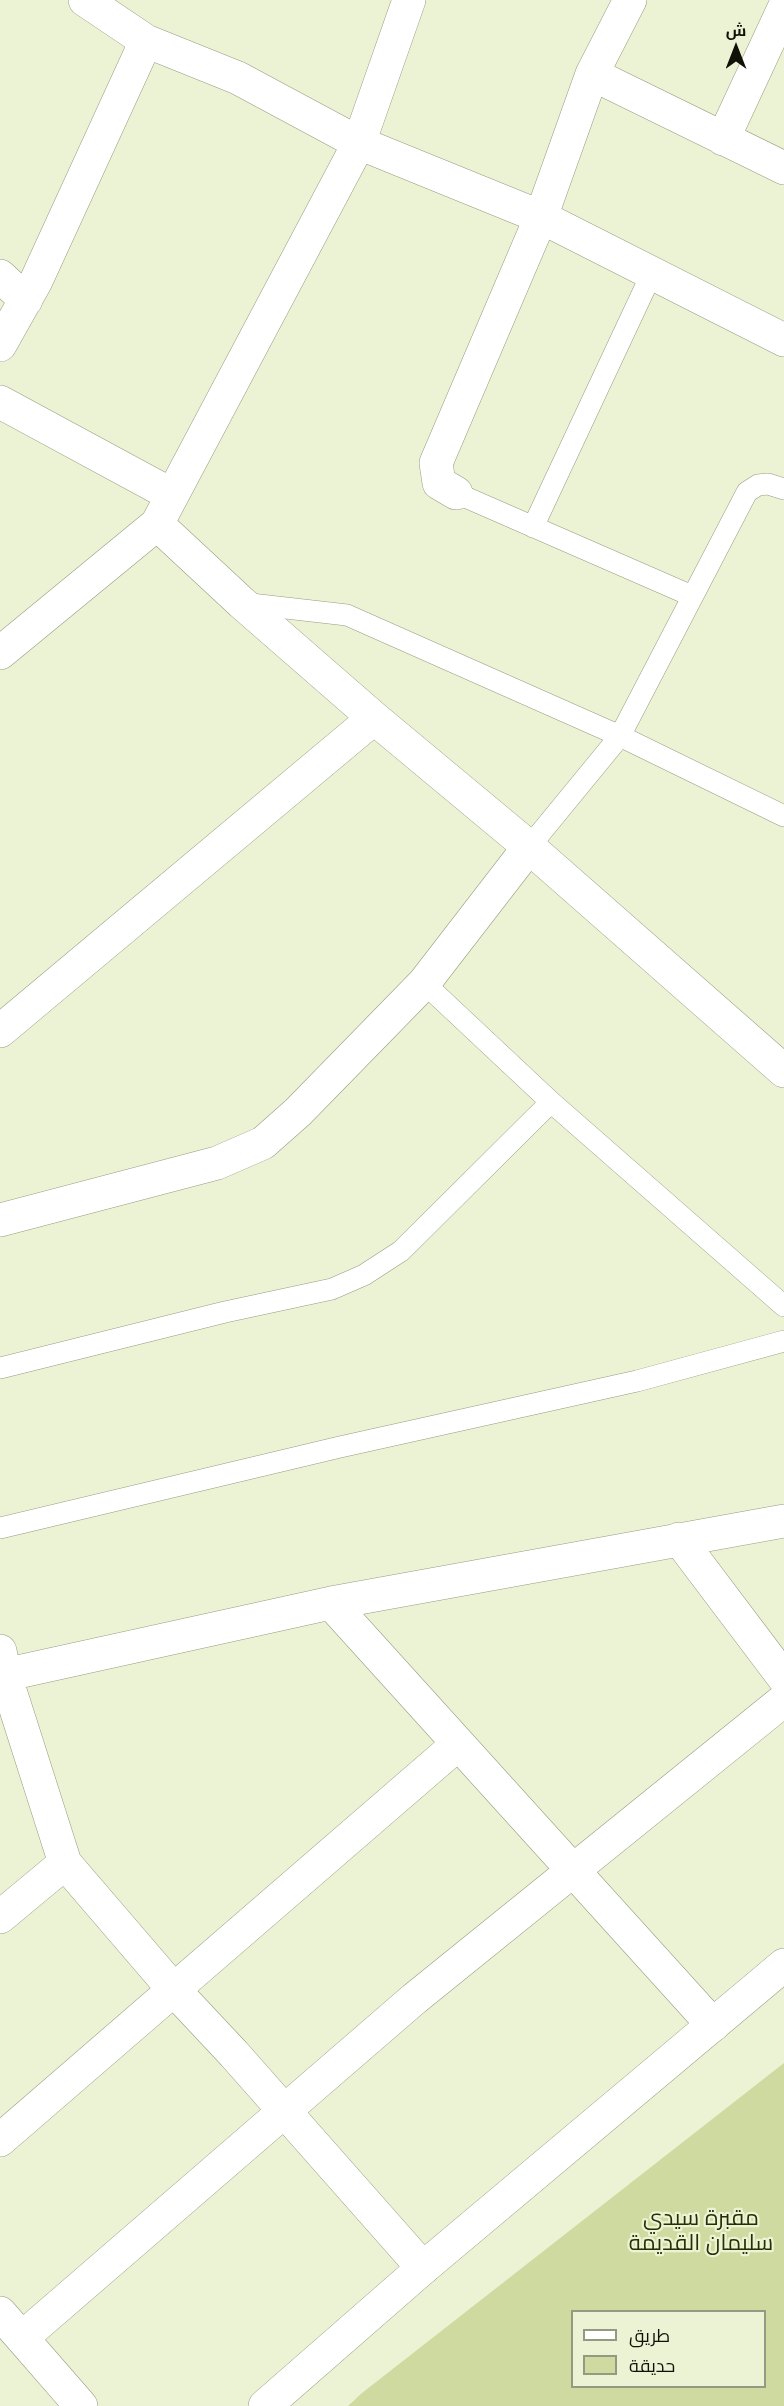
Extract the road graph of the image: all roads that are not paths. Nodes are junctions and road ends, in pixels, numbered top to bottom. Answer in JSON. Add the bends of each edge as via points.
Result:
{"nodes":[{"id":1,"x":85,"y":0,"type":"edge"},
{"id":2,"x":410,"y":0,"type":"edge"},
{"id":3,"x":630,"y":0,"type":"edge"},
{"id":4,"x":784,"y":9,"type":"edge"},
{"id":5,"x":146,"y":41,"type":"junction"},
{"id":6,"x":592,"y":74,"type":"junction"},
{"id":7,"x":723,"y":139,"type":"junction"},
{"id":8,"x":359,"y":143,"type":"junction"},
{"id":9,"x":784,"y":168,"type":"edge"},
{"id":10,"x":541,"y":217,"type":"junction"},
{"id":11,"x":652,"y":273,"type":"junction"},
{"id":12,"x":0,"y":276,"type":"edge"},
{"id":13,"x":26,"y":300,"type":"junction"},
{"id":14,"x":784,"y":340,"type":"edge"},
{"id":15,"x":0,"y":345,"type":"edge"},
{"id":16,"x":0,"y":402,"type":"edge"},
{"id":17,"x":784,"y":489,"type":"edge"},
{"id":18,"x":456,"y":493,"type":"joint"},
{"id":19,"x":172,"y":495,"type":"junction"},
{"id":20,"x":156,"y":524,"type":"junction"},
{"id":21,"x":533,"y":527,"type":"junction"},
{"id":22,"x":692,"y":596,"type":"junction"},
{"id":23,"x":242,"y":603,"type":"junction"},
{"id":24,"x":0,"y":653,"type":"edge"},
{"id":25,"x":374,"y":718,"type":"junction"},
{"id":26,"x":620,"y":736,"type":"junction"},
{"id":27,"x":784,"y":816,"type":"edge"},
{"id":28,"x":529,"y":847,"type":"junction"},
{"id":29,"x":424,"y":983,"type":"junction"},
{"id":30,"x":0,"y":1031,"type":"edge"},
{"id":31,"x":784,"y":1071,"type":"edge"},
{"id":32,"x":551,"y":1102,"type":"junction"},
{"id":33,"x":0,"y":1220,"type":"edge"},
{"id":34,"x":784,"y":1306,"type":"edge"},
{"id":35,"x":784,"y":1341,"type":"edge"},
{"id":36,"x":0,"y":1368,"type":"edge"},
{"id":37,"x":784,"y":1521,"type":"edge"},
{"id":38,"x":0,"y":1528,"type":"edge"},
{"id":39,"x":679,"y":1539,"type":"junction"},
{"id":40,"x":331,"y":1603,"type":"junction"},
{"id":41,"x":2,"y":1667,"type":"edge"},
{"id":42,"x":784,"y":1678,"type":"edge"},
{"id":43,"x":784,"y":1700,"type":"edge"},
{"id":44,"x":458,"y":1744,"type":"junction"},
{"id":45,"x":65,"y":1863,"type":"junction"},
{"id":46,"x":573,"y":1869,"type":"junction"},
{"id":47,"x":0,"y":1917,"type":"edge"},
{"id":48,"x":784,"y":1965,"type":"edge"},
{"id":49,"x":174,"y":1990,"type":"junction"},
{"id":50,"x":713,"y":2025,"type":"junction"},
{"id":51,"x":283,"y":2110,"type":"junction"},
{"id":52,"x":0,"y":2140,"type":"edge"},
{"id":53,"x":423,"y":2268,"type":"junction"},
{"id":54,"x":0,"y":2313,"type":"edge"},
{"id":55,"x":23,"y":2337,"type":"junction"},
{"id":56,"x":81,"y":2406,"type":"edge"},
{"id":57,"x":265,"y":2406,"type":"edge"}],
"edges":[{"from":1,"to":5,"type":"street"},
{"from":2,"to":8,"type":"street"},
{"from":3,"to":6,"type":"street"},
{"from":4,"to":7,"type":"street"},
{"from":5,"to":8,"type":"street","via":[[238,78]]},
{"from":5,"to":13,"type":"street"},
{"from":6,"to":7,"type":"street"},
{"from":6,"to":10,"type":"street"},
{"from":7,"to":9,"type":"street"},
{"from":8,"to":10,"type":"street"},
{"from":8,"to":19,"type":"street"},
{"from":10,"to":11,"type":"street"},
{"from":10,"to":18,"type":"street","via":[[436,463],[439,483]]},
{"from":11,"to":14,"type":"street"},
{"from":11,"to":21,"type":"lane"},
{"from":12,"to":13,"type":"street"},
{"from":13,"to":15,"type":"street"},
{"from":16,"to":19,"type":"street"},
{"from":17,"to":22,"type":"lane","via":[[768,484],[747,492]]},
{"from":18,"to":21,"type":"lane"},
{"from":19,"to":20,"type":"street"},
{"from":20,"to":23,"type":"street"},
{"from":20,"to":24,"type":"street"},
{"from":21,"to":22,"type":"lane"},
{"from":22,"to":26,"type":"lane"},
{"from":23,"to":25,"type":"street"},
{"from":23,"to":26,"type":"lane","via":[[347,615]]},
{"from":25,"to":28,"type":"street"},
{"from":25,"to":30,"type":"street"},
{"from":26,"to":27,"type":"lane"},
{"from":26,"to":28,"type":"lane"},
{"from":28,"to":29,"type":"street"},
{"from":28,"to":31,"type":"street"},
{"from":29,"to":32,"type":"lane"},
{"from":29,"to":33,"type":"street","via":[[298,1112],[262,1143],[217,1163]]},
{"from":32,"to":34,"type":"lane"},
{"from":32,"to":36,"type":"lane","via":[[401,1251],[364,1275],[332,1289]]},
{"from":35,"to":38,"type":"lane","via":[[637,1381]]},
{"from":37,"to":39,"type":"street"},
{"from":39,"to":40,"type":"street"},
{"from":39,"to":42,"type":"street"},
{"from":40,"to":41,"type":"street"},
{"from":40,"to":44,"type":"street"},
{"from":41,"to":45,"type":"street"},
{"from":43,"to":46,"type":"street"},
{"from":44,"to":46,"type":"street"},
{"from":44,"to":49,"type":"street"},
{"from":45,"to":47,"type":"street"},
{"from":45,"to":49,"type":"street"},
{"from":46,"to":50,"type":"street"},
{"from":46,"to":51,"type":"street"},
{"from":48,"to":50,"type":"street"},
{"from":49,"to":51,"type":"street"},
{"from":49,"to":52,"type":"street"},
{"from":50,"to":53,"type":"street"},
{"from":51,"to":53,"type":"street"},
{"from":51,"to":55,"type":"street"},
{"from":53,"to":57,"type":"street"},
{"from":54,"to":55,"type":"street"},
{"from":55,"to":56,"type":"street"}]}
